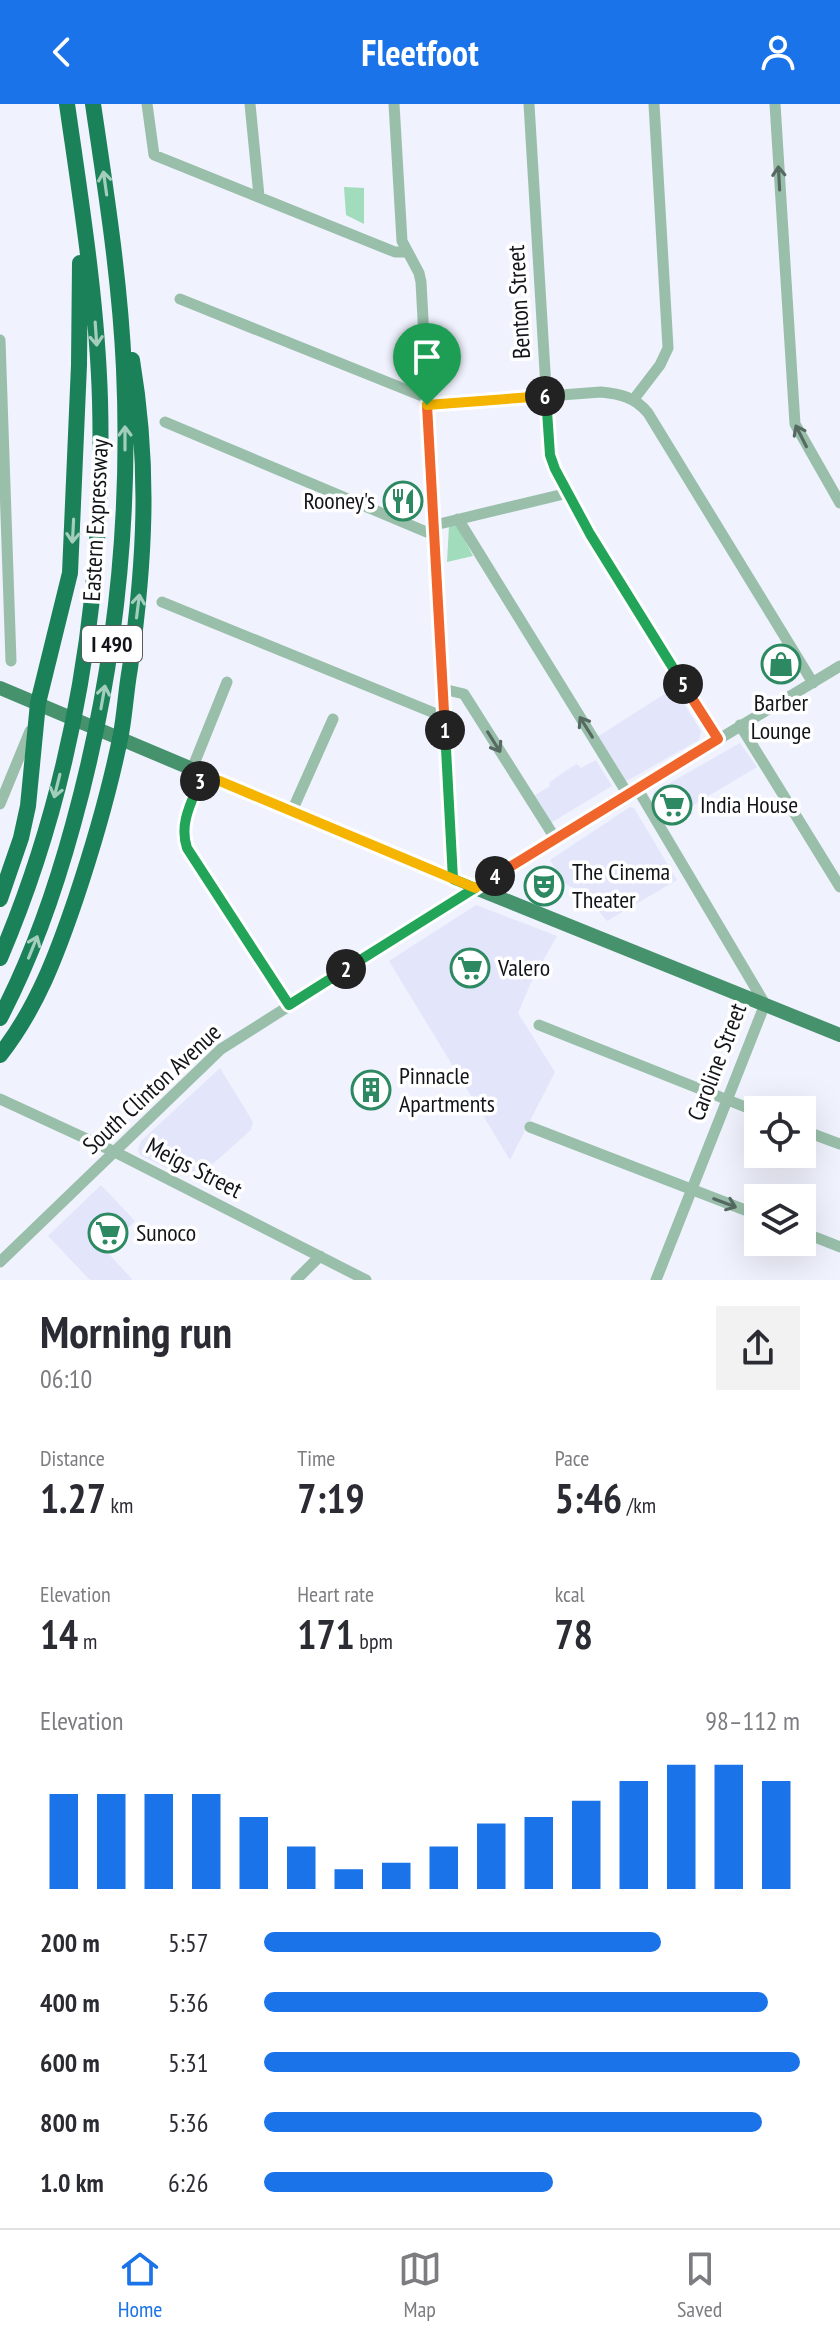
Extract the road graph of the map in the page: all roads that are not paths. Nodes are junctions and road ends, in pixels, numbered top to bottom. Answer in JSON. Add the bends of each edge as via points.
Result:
{"nodes":[{"id":1,"x":66,"y":104,"type":"edge"},
{"id":2,"x":147,"y":104,"type":"edge"},
{"id":3,"x":250,"y":104,"type":"edge"},
{"id":4,"x":394,"y":104,"type":"edge"},
{"id":5,"x":529,"y":104,"type":"edge"},
{"id":6,"x":654,"y":104,"type":"edge"},
{"id":7,"x":775,"y":104,"type":"edge"},
{"id":8,"x":94,"y":107,"type":"edge"},
{"id":9,"x":259,"y":196,"type":"junction"},
{"id":10,"x":81,"y":201,"type":"junction"},
{"id":11,"x":114,"y":252,"type":"junction"},
{"id":12,"x":407,"y":252,"type":"junction"},
{"id":13,"x":180,"y":299,"type":"dead end"},
{"id":14,"x":0,"y":340,"type":"edge"},
{"id":15,"x":546,"y":396,"type":"junction"},
{"id":16,"x":634,"y":399,"type":"junction"},
{"id":17,"x":427,"y":401,"type":"junction"},
{"id":18,"x":165,"y":422,"type":"dead end"},
{"id":19,"x":2,"y":493,"type":"edge"},
{"id":20,"x":568,"y":493,"type":"junction"},
{"id":21,"x":840,"y":503,"type":"edge"},
{"id":22,"x":458,"y":519,"type":"junction"},
{"id":23,"x":436,"y":531,"type":"junction"},
{"id":24,"x":4,"y":574,"type":"edge"},
{"id":25,"x":162,"y":602,"type":"dead end"},
{"id":26,"x":11,"y":661,"type":"dead end"},
{"id":27,"x":840,"y":666,"type":"edge"},
{"id":28,"x":227,"y":682,"type":"dead end"},
{"id":29,"x":813,"y":683,"type":"junction"},
{"id":30,"x":0,"y":688,"type":"edge"},
{"id":31,"x":443,"y":689,"type":"junction"},
{"id":32,"x":38,"y":703,"type":"junction"},
{"id":33,"x":444,"y":717,"type":"junction"},
{"id":34,"x":333,"y":719,"type":"dead end"},
{"id":35,"x":740,"y":725,"type":"junction"},
{"id":36,"x":116,"y":737,"type":"junction"},
{"id":37,"x":718,"y":739,"type":"junction"},
{"id":38,"x":197,"y":771,"type":"junction"},
{"id":39,"x":632,"y":790,"type":"junction"},
{"id":40,"x":0,"y":804,"type":"edge"},
{"id":41,"x":292,"y":811,"type":"junction"},
{"id":42,"x":555,"y":838,"type":"junction"},
{"id":43,"x":453,"y":879,"type":"junction"},
{"id":44,"x":840,"y":887,"type":"edge"},
{"id":45,"x":475,"y":888,"type":"junction"},
{"id":46,"x":0,"y":899,"type":"edge"},
{"id":47,"x":0,"y":958,"type":"edge"},
{"id":48,"x":765,"y":1004,"type":"junction"},
{"id":49,"x":289,"y":1005,"type":"junction"},
{"id":50,"x":0,"y":1018,"type":"edge"},
{"id":51,"x":539,"y":1025,"type":"dead end"},
{"id":52,"x":840,"y":1035,"type":"edge"},
{"id":53,"x":0,"y":1055,"type":"edge"},
{"id":54,"x":1,"y":1100,"type":"edge"},
{"id":55,"x":727,"y":1100,"type":"junction"},
{"id":56,"x":744,"y":1107,"type":"edge"},
{"id":57,"x":530,"y":1127,"type":"dead end"},
{"id":58,"x":816,"y":1135,"type":"edge"},
{"id":59,"x":840,"y":1144,"type":"edge"},
{"id":60,"x":115,"y":1152,"type":"junction"},
{"id":61,"x":692,"y":1190,"type":"junction"},
{"id":62,"x":744,"y":1210,"type":"edge"},
{"id":63,"x":816,"y":1238,"type":"edge"},
{"id":64,"x":840,"y":1247,"type":"edge"},
{"id":65,"x":320,"y":1256,"type":"junction"},
{"id":66,"x":0,"y":1262,"type":"edge"},
{"id":67,"x":296,"y":1280,"type":"edge"},
{"id":68,"x":366,"y":1280,"type":"edge"},
{"id":69,"x":656,"y":1280,"type":"edge"}],
"edges":[{"from":1,"to":10,"type":"highway","name":"Eastern Expressway","number":"I 490"},
{"from":2,"to":9,"type":"street","via":[[154,155]]},
{"from":3,"to":9,"type":"street"},
{"from":4,"to":12,"type":"street","via":[[401,230]]},
{"from":5,"to":15,"type":"street","name":"Benton Street"},
{"from":6,"to":16,"type":"street","via":[[668,348]]},
{"from":21,"to":7,"type":"street","one_way":true,"via":[[795,424]]},
{"from":11,"to":8,"type":"highway","name":"Eastern Expressway","number":"I 490","one_way":true},
{"from":9,"to":12,"type":"street","via":[[395,252]]},
{"from":10,"to":32,"type":"highway","one_way":true,"via":[[72,550]]},
{"from":10,"to":47,"type":"highway","name":"Eastern Expressway","number":"I 490","one_way":true,"via":[[100,399],[94,577],[78,694],[56,792]]},
{"from":36,"to":11,"type":"highway","one_way":true,"via":[[140,591],[145,502],[139,405]]},
{"from":50,"to":11,"type":"highway","name":"Eastern Expressway","number":"I 490","one_way":true,"via":[[63,862],[109,659],[125,460],[124,361]]},
{"from":12,"to":17,"type":"street","via":[[421,282]]},
{"from":13,"to":17,"type":"street"},
{"from":14,"to":19,"type":"street"},
{"from":15,"to":16,"type":"street","via":[[601,392]]},
{"from":15,"to":17,"type":"street"},
{"from":15,"to":20,"type":"street","name":"Benton Street","via":[[550,455]]},
{"from":16,"to":29,"type":"street","via":[[648,413]]},
{"from":17,"to":23,"type":"street"},
{"from":18,"to":23,"type":"street"},
{"from":19,"to":24,"type":"street"},
{"from":20,"to":22,"type":"street"},
{"from":20,"to":37,"type":"street","name":"Benton Street"},
{"from":22,"to":23,"type":"street"},
{"from":39,"to":22,"type":"street","name":"Caroline Street","one_way":true},
{"from":23,"to":31,"type":"street"},
{"from":24,"to":26,"type":"street"},
{"from":25,"to":33,"type":"street"},
{"from":27,"to":29,"type":"street","name":"South Clinton Avenue"},
{"from":28,"to":38,"type":"street"},
{"from":29,"to":35,"type":"street","name":"South Clinton Avenue"},
{"from":30,"to":32,"type":"main road"},
{"from":31,"to":33,"type":"street"},
{"from":31,"to":42,"type":"street","one_way":true,"via":[[464,694]]},
{"from":32,"to":36,"type":"main road"},
{"from":32,"to":40,"type":"street"},
{"from":32,"to":46,"type":"highway","via":[[28,806]]},
{"from":33,"to":43,"type":"street"},
{"from":34,"to":41,"type":"street"},
{"from":35,"to":37,"type":"street","name":"South Clinton Avenue"},
{"from":35,"to":44,"type":"street"},
{"from":36,"to":38,"type":"main road"},
{"from":36,"to":53,"type":"highway","via":[[98,827],[66,928],[35,1002]]},
{"from":37,"to":39,"type":"street","name":"South Clinton Avenue"},
{"from":38,"to":41,"type":"main road"},
{"from":38,"to":49,"type":"street","via":[[184,821],[187,848]]},
{"from":39,"to":42,"type":"street","name":"South Clinton Avenue"},
{"from":39,"to":48,"type":"street","name":"Caroline Street"},
{"from":41,"to":43,"type":"main road"},
{"from":42,"to":45,"type":"street","name":"South Clinton Avenue"},
{"from":43,"to":45,"type":"main road"},
{"from":45,"to":48,"type":"main road"},
{"from":45,"to":49,"type":"street","name":"South Clinton Avenue"},
{"from":48,"to":52,"type":"main road"},
{"from":48,"to":55,"type":"street","name":"Caroline Street"},
{"from":49,"to":60,"type":"street","name":"South Clinton Avenue","via":[[221,1049]]},
{"from":51,"to":55,"type":"street"},
{"from":54,"to":60,"type":"street","name":"Meigs Street"},
{"from":55,"to":56,"type":"street"},
{"from":55,"to":61,"type":"street","name":"Caroline Street"},
{"from":57,"to":61,"type":"street"},
{"from":58,"to":59,"type":"street"},
{"from":60,"to":65,"type":"street","name":"Meigs Street"},
{"from":60,"to":66,"type":"street","name":"South Clinton Avenue"},
{"from":61,"to":62,"type":"street","one_way":true},
{"from":61,"to":69,"type":"street","name":"Caroline Street"},
{"from":63,"to":64,"type":"street"},
{"from":65,"to":67,"type":"street"},
{"from":65,"to":68,"type":"street","name":"Meigs Street"}]}
